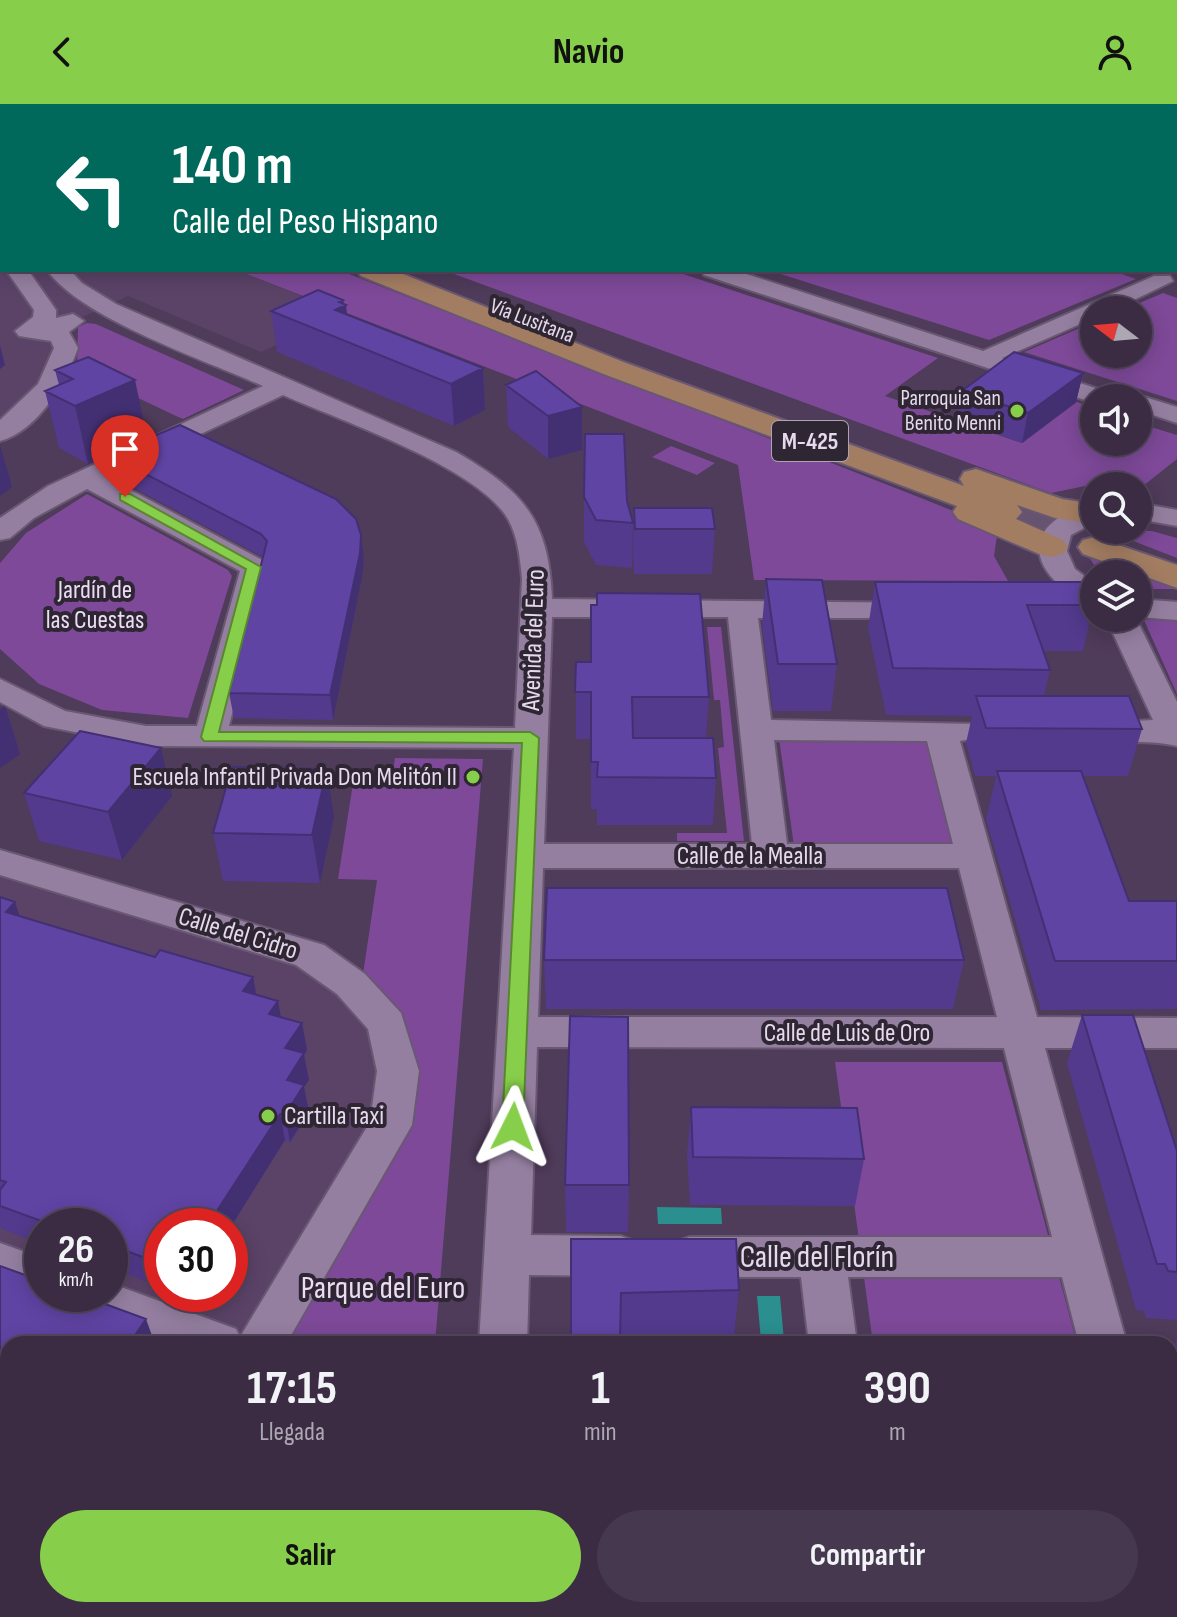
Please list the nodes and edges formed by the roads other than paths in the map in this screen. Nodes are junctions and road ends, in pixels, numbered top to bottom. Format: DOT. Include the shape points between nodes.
graph roads {
  1 [pos="18,272"];
  2 [pos="60,272"];
  3 [pos="375,272"];
  4 [pos="407,272"];
  5 [pos="718,272"];
  6 [pos="743,272"];
  7 [pos="1138,272"];
  8 [pos="1170,284"];
  9 [pos="108,309"];
  10 [pos="49,329"];
  11 [pos="993,353"];
  12 [pos="616,369"];
  13 [pos="662,371"];
  14 [pos="1085,384"];
  15 [pos="282,386"];
  16 [pos="1080,391"];
  17 [pos="1152,407"];
  18 [pos="0,409"];
  19 [pos="1152,415"];
  20 [pos="1177,415"];
  21 [pos="1177,423"];
  22 [pos="0,433"];
  23 [pos="87,478"];
  24 [pos="1177,499"];
  25 [pos="1152,508"];
  26 [pos="1152,513"];
  27 [pos="1177,518"];
  28 [pos="1080,521"];
  29 [pos="1080,528"];
  30 [pos="0,532"];
  31 [pos="1123,544"];
  32 [pos="1132,544"];
  33 [pos="1051,547"];
  34 [pos="1177,565"];
  35 [pos="1177,577"];
  36 [pos="1080,586"];
  37 [pos="1080,591"];
  38 [pos="1049,604"];
  39 [pos="537,608"];
  40 [pos="742,609"];
  41 [pos="951,609"];
  42 [pos="1152,609"];
  43 [pos="1177,611"];
  44 [pos="1128,632"];
  45 [pos="0,689"];
  46 [pos="756,730"];
  47 [pos="941,731"];
  48 [pos="990,731"];
  49 [pos="1066,731"];
  50 [pos="1176,733"];
  51 [pos="210,737"];
  52 [pos="530,738"];
  53 [pos="525,856"];
  54 [pos="771,856"];
  55 [pos="975,856"];
  56 [pos="0,862"];
  57 [pos="517,1032"];
  58 [pos="1022,1033"];
  59 [pos="1177,1033"];
  60 [pos="507,1255"];
  61 [pos="1079,1257"];
  62 [pos="822,1258"];
  63 [pos="0,1263"];
  64 [pos="24,1272"];
  65 [pos="128,1310"];
  66 [pos="197,1336"];
  67 [pos="265,1336"];
  68 [pos="503,1336"];
  69 [pos="832,1336"];
  70 [pos="1101,1336"];
  1 -- 10 [label="street" via="45,310"];
  2 -- 9 [label="street, Avenida del Euro" via="74,288"];
  3 -- 12 [label="main road, Vía Lusitana / M-425"];
  4 -- 13 [label="main road, Vía Lusitana / M-425"];
  5 -- 16 [label="street"];
  6 -- 11 [label="street"];
  7 -- 8 [label="street"];
  8 -- 11 [label="street"];
  9 -- 10 [label="street"];
  9 -- 15 [label="street, Avenida del Euro"];
  10 -- 18 [label="street" via="31,374"];
  10 -- 22 [label="street" via="66,348 51,387"];
  11 -- 14 [label="street"];
  12 -- 13 [label="main road, M-425" via="1011,508"];
  12 -- 33 [label="main road" via="636,382"];
  13 -- 28 [label="main road" via="718,385"];
  15 -- 23 [label="street"];
  15 -- 39 [label="street, Avenida del Euro" via="447,458 501,493 519,512 534,542"];
  17 -- 20 [label="street"];
  19 -- 21 [label="street"];
  23 -- 30 [label="street" via="33,506"];
  23 -- 51 [label="street" via="254,567"];
  24 -- 25 [label="street"];
  26 -- 27 [label="street"];
  29 -- 33 [label="street" via="1063,527"];
  31 -- 35 [label="main road"];
  32 -- 34 [label="main road"];
  33 -- 36 [label="street" via="1055,565"];
  37 -- 38 [label="street"];
  39 -- 40 [label="street"];
  39 -- 52 [label="street, Avenida del Euro"];
  40 -- 41 [label="street"];
  40 -- 46 [label="street"];
  42 -- 43 [label="street"];
  44 -- 50 [label="street"];
  45 -- 51 [label="street" via="56,719 93,728"];
  46 -- 47 [label="street"];
  46 -- 54 [label="street"];
  47 -- 48 [label="street"];
  47 -- 55 [label="street"];
  49 -- 50 [label="street"];
  51 -- 52 [label="street"];
  52 -- 53 [label="street, Avenida del Euro"];
  53 -- 54 [label="street, Calle de la Mealla"];
  53 -- 57 [label="street, Avenida del Euro"];
  54 -- 55 [label="street, Calle de la Mealla"];
  55 -- 58 [label="street"];
  56 -- 67 [label="street, Calle del Cidro" via="310,955 351,984 387,1024 398,1071 391,1125"];
  57 -- 58 [label="street, Calle de Luis de Oro"];
  57 -- 60 [label="street, Avenida del Euro"];
  58 -- 59 [label="street, Calle de Luis de Oro"];
  58 -- 61 [label="street"];
  60 -- 62 [label="street, Calle del Florín"];
  60 -- 68 [label="street, Avenida del Euro"];
  61 -- 62 [label="street, Calle del Florín"];
  61 -- 70 [label="street"];
  62 -- 69 [label="street"];
  63 -- 64 [label="street"];
  65 -- 66 [label="street"];
}
